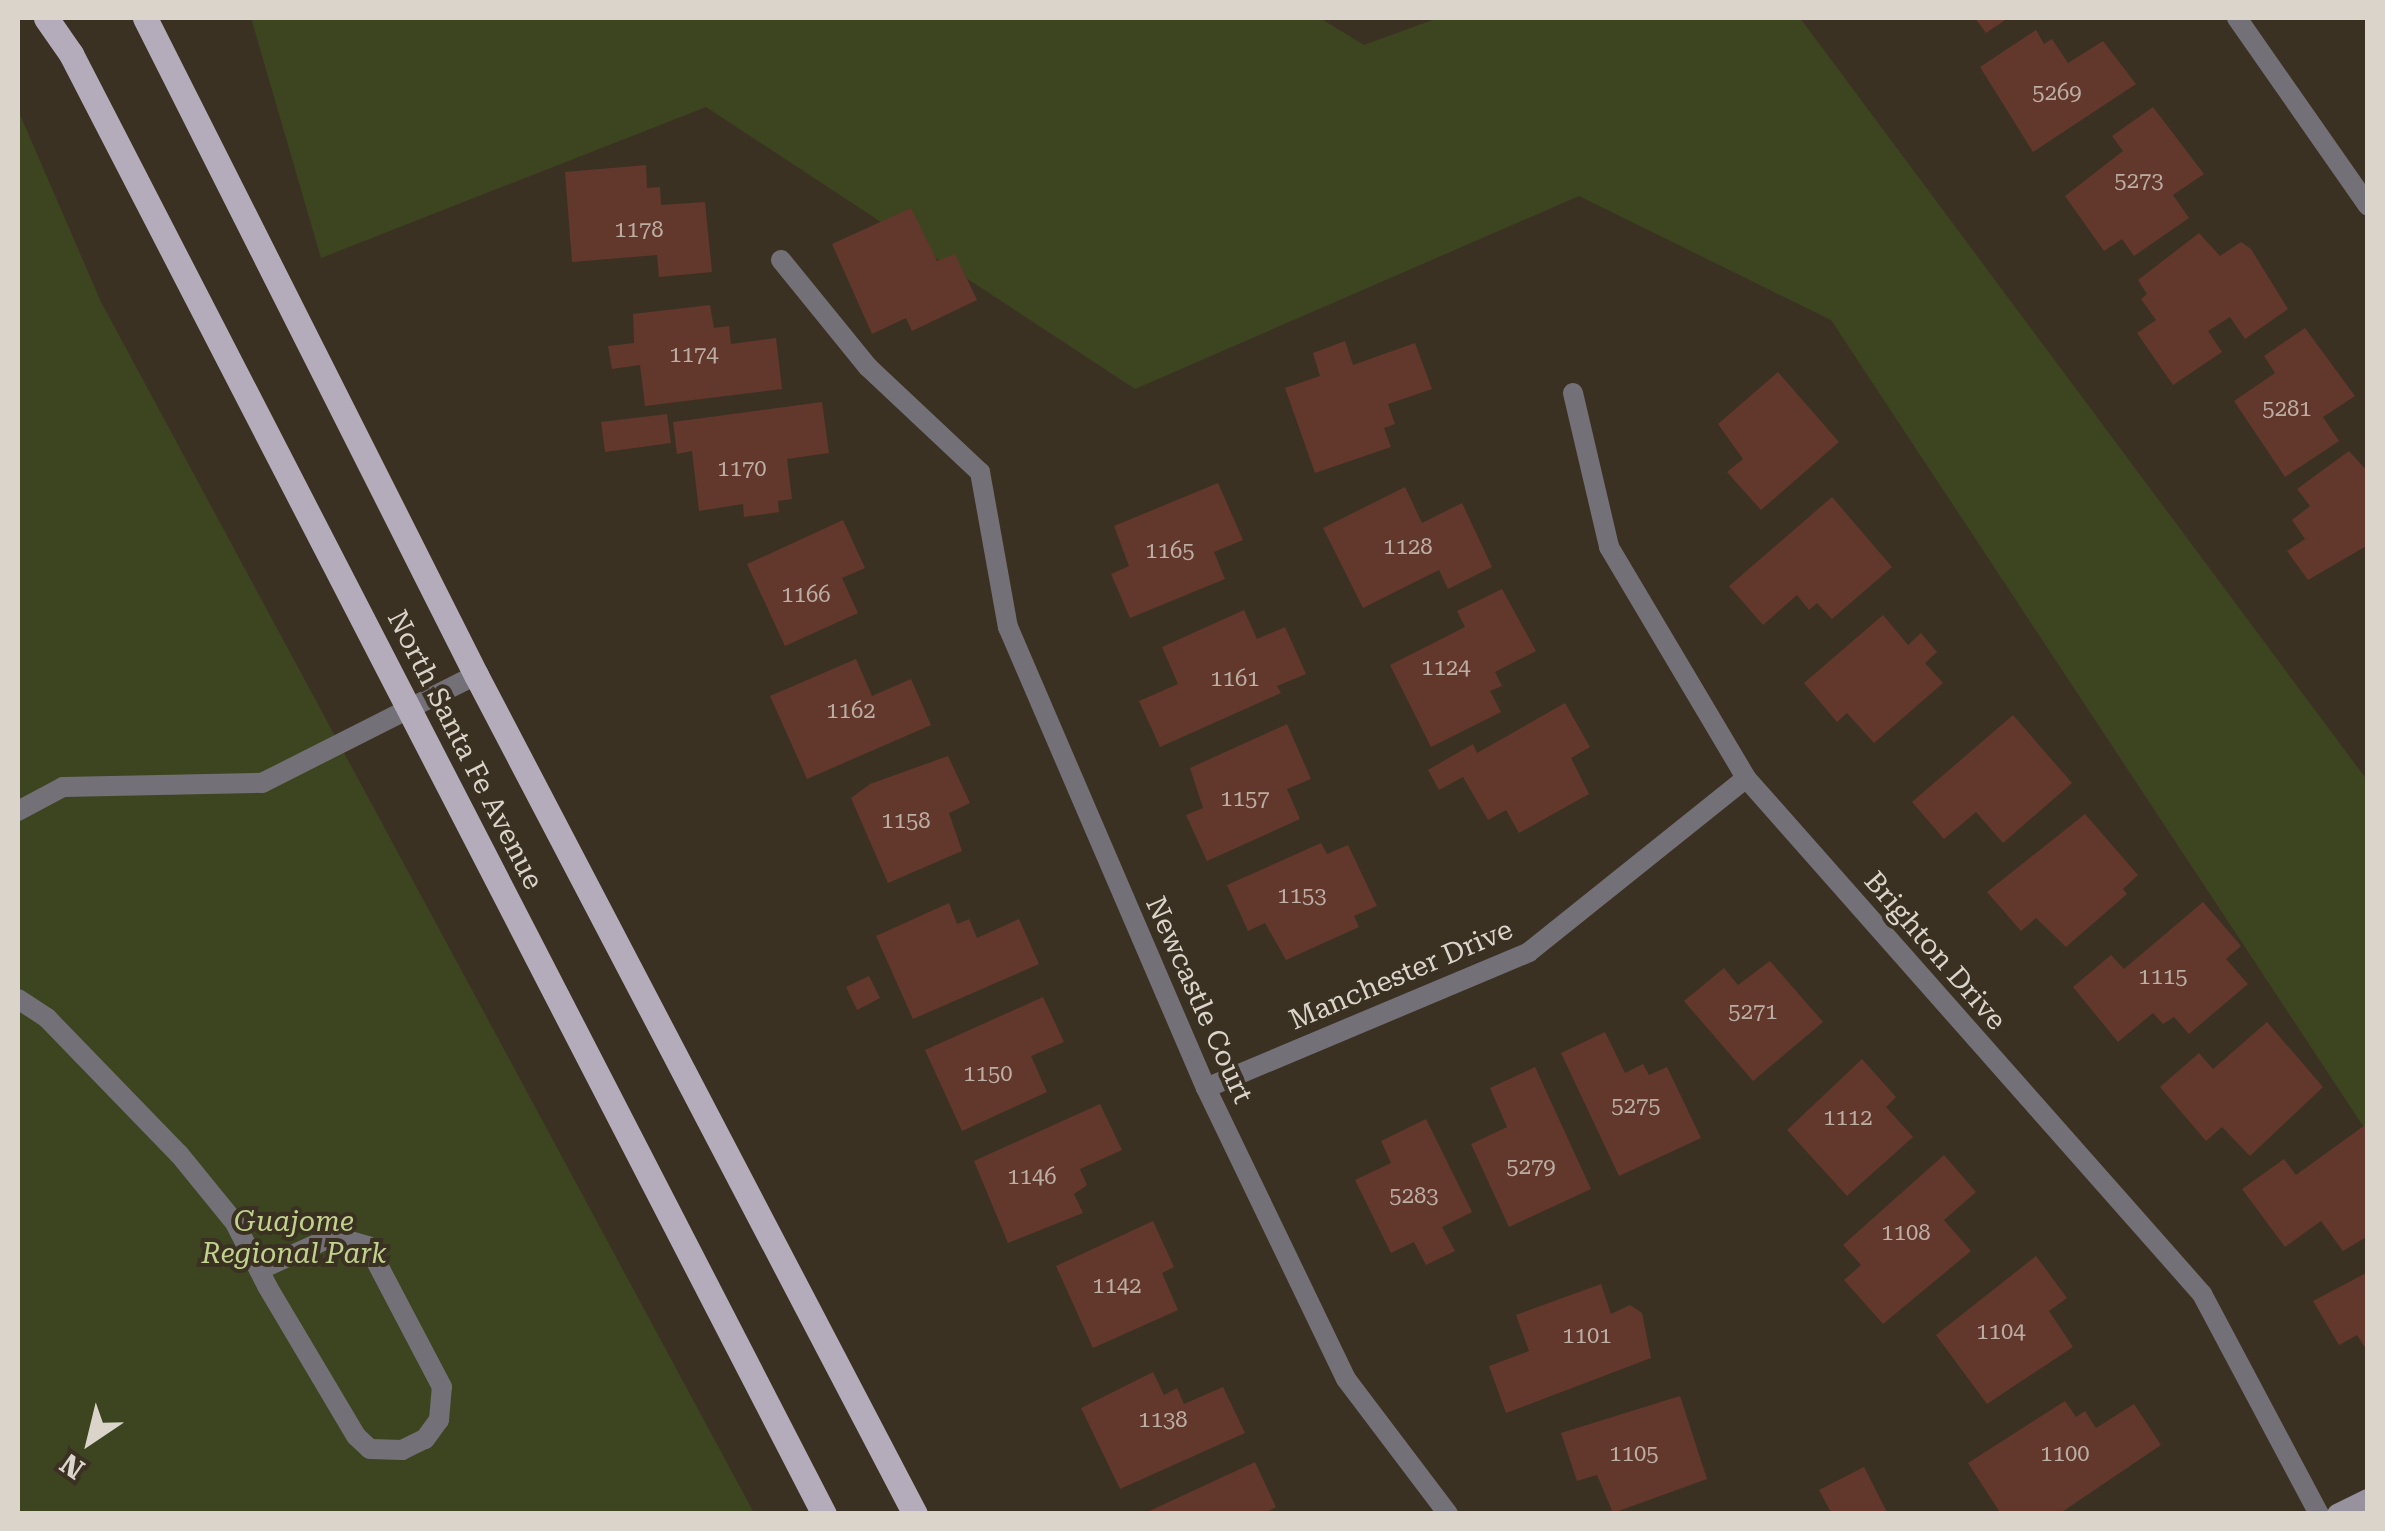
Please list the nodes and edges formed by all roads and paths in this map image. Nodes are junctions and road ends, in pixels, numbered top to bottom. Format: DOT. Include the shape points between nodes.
graph roads {
  1 [pos="46,18"];
  2 [pos="144,18"];
  3 [pos="2238,18"];
  4 [pos="2368,206"];
  5 [pos="782,260"];
  6 [pos="1573,393"];
  7 [pos="476,675"];
  8 [pos="410,708"];
  9 [pos="1746,778"];
  10 [pos="18,811"];
  11 [pos="18,998"];
  12 [pos="1206,1088"];
  13 [pos="259,1270"];
  14 [pos="2368,1500"];
  15 [pos="824,1514"];
  16 [pos="915,1514"];
  17 [pos="1448,1514"];
  18 [pos="2319,1514"];
  19 [pos="2337,1514"];
  1 -- 8 [label="main road, North Santa Fe Avenue" via="71,54"];
  2 -- 7 [label="main road, North Santa Fe Avenue"];
  3 -- 4 [label="street"];
  5 -- 12 [label="street, Newcastle Court" via="868,366 980,472 1008,627"];
  6 -- 9 [label="street, Brighton Drive" via="1609,547"];
  7 -- 8 [label="street"];
  7 -- 16 [label="main road, North Santa Fe Avenue"];
  8 -- 10 [label="street" via="262,783 63,788"];
  8 -- 15 [label="main road, North Santa Fe Avenue"];
  9 -- 12 [label="street, Manchester Drive" via="1530,952"];
  9 -- 18 [label="street, Brighton Drive" via="2202,1294"];
  11 -- 13 [label="street" via="47,1018 179,1154 235,1223"];
  12 -- 17 [label="street, Newcastle Court" via="1346,1379"];
  13 -- 13 [label="street" via="356,1436 370,1449 386,1450 424,1439 439,1420 442,1387 368,1246 334,1236"];
  14 -- 19 [label="main road"];
}
